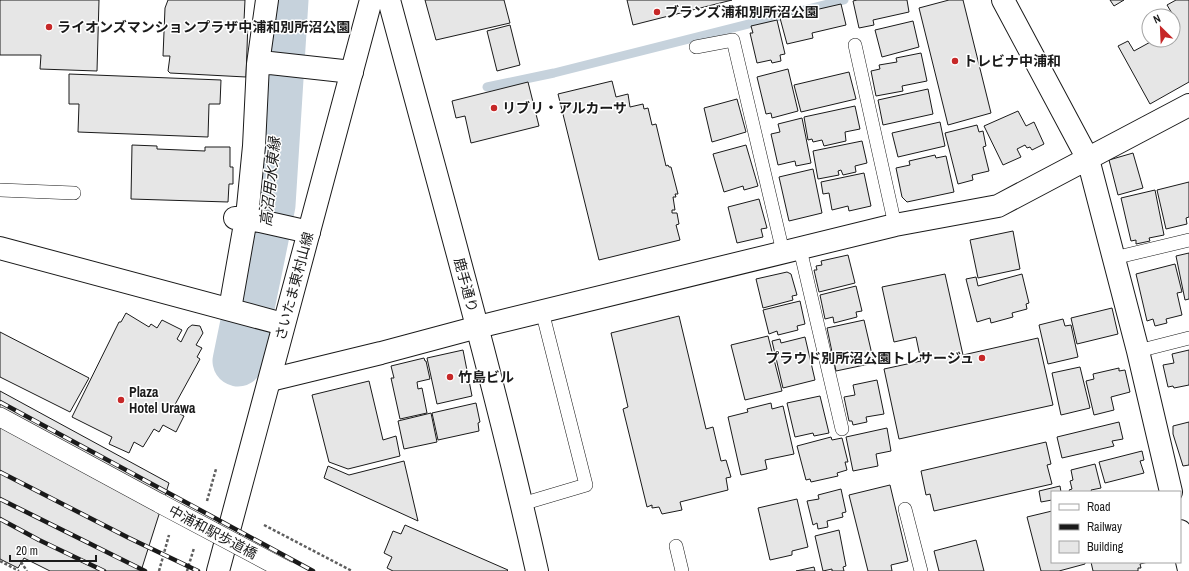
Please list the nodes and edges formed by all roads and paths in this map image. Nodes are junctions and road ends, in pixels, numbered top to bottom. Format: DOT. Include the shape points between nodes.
graph roads {
  1 [pos="267,0"];
  2 [pos="371,0"];
  3 [pos="389,0"];
  4 [pos="1003,0"];
  5 [pos="855,45"];
  6 [pos="696,46"];
  7 [pos="264,63"];
  8 [pos="352,72"];
  9 [pos="1189,105"];
  10 [pos="1088,159"];
  11 [pos="0,190"];
  12 [pos="74,193"];
  13 [pos="255,221"];
  14 [pos="895,225"];
  15 [pos="309,232"];
  16 [pos="1189,240"];
  17 [pos="0,248"];
  18 [pos="792,250"];
  19 [pos="1114,258"];
  20 [pos="542,311"];
  21 [pos="241,312"];
  22 [pos="283,324"];
  23 [pos="478,327"];
  24 [pos="1189,338"];
  25 [pos="1138,351"];
  26 [pos="270,380"];
  27 [pos="0,417"];
  28 [pos="842,429"];
  29 [pos="1171,491"];
  30 [pos="522,504"];
  31 [pos="169,508"];
  32 [pos="905,509"];
  33 [pos="264,525"];
  34 [pos="1181,535"];
  35 [pos="676,546"];
  36 [pos="0,561"];
  37 [pos="21,562"];
  38 [pos="1189,570"];
  39 [pos="19,571"];
  40 [pos="27,571"];
  41 [pos="158,571"];
  42 [pos="218,571"];
  43 [pos="287,571"];
  44 [pos="352,571"];
  45 [pos="537,571"];
  46 [pos="682,571"];
  47 [pos="921,571"];
  1 -- 7 [label="street"];
  2 -- 8 [label="street, さいたま東村山線"];
  3 -- 23 [label="street, 鹿手通り"];
  4 -- 10 [label="street"];
  5 -- 14 [label="lane"];
  6 -- 18 [label="lane" via="733,40"];
  7 -- 8 [label="street"];
  7 -- 13 [label="street" via="254,146"];
  8 -- 15 [label="street, さいたま東村山線"];
  9 -- 10 [label="street"];
  10 -- 14 [label="street" via="998,206"];
  10 -- 19 [label="street"];
  11 -- 12 [label="lane"];
  13 -- 15 [label="street"];
  13 -- 21 [label="street"];
  14 -- 18 [label="street"];
  15 -- 22 [label="street, さいたま東村山線"];
  16 -- 19 [label="lane"];
  17 -- 21 [label="street"];
  18 -- 20 [label="street"];
  18 -- 28 [label="lane"];
  19 -- 25 [label="street"];
  20 -- 23 [label="street"];
  20 -- 30 [label="lane" via="586,486"];
  21 -- 22 [label="street"];
  22 -- 26 [label="street, さいたま東村山線"];
  23 -- 26 [label="street"];
  23 -- 30 [label="street, 鹿手通り"];
  24 -- 25 [label="lane"];
  25 -- 29 [label="street"];
  26 -- 42 [label="street, さいたま東村山線"];
  27 -- 31 [label="street, 中浦和駅歩道橋"];
  30 -- 45 [label="street, 鹿手通り"];
  31 -- 41 [label="path"];
  31 -- 43 [label="street, 中浦和駅歩道橋, bridge"];
  32 -- 47 [label="lane"];
  33 -- 44 [label="path"];
  34 -- 38 [label="street"];
  35 -- 46 [label="lane"];
  36 -- 39 [label="path"];
  37 -- 40 [label="path"];
}
